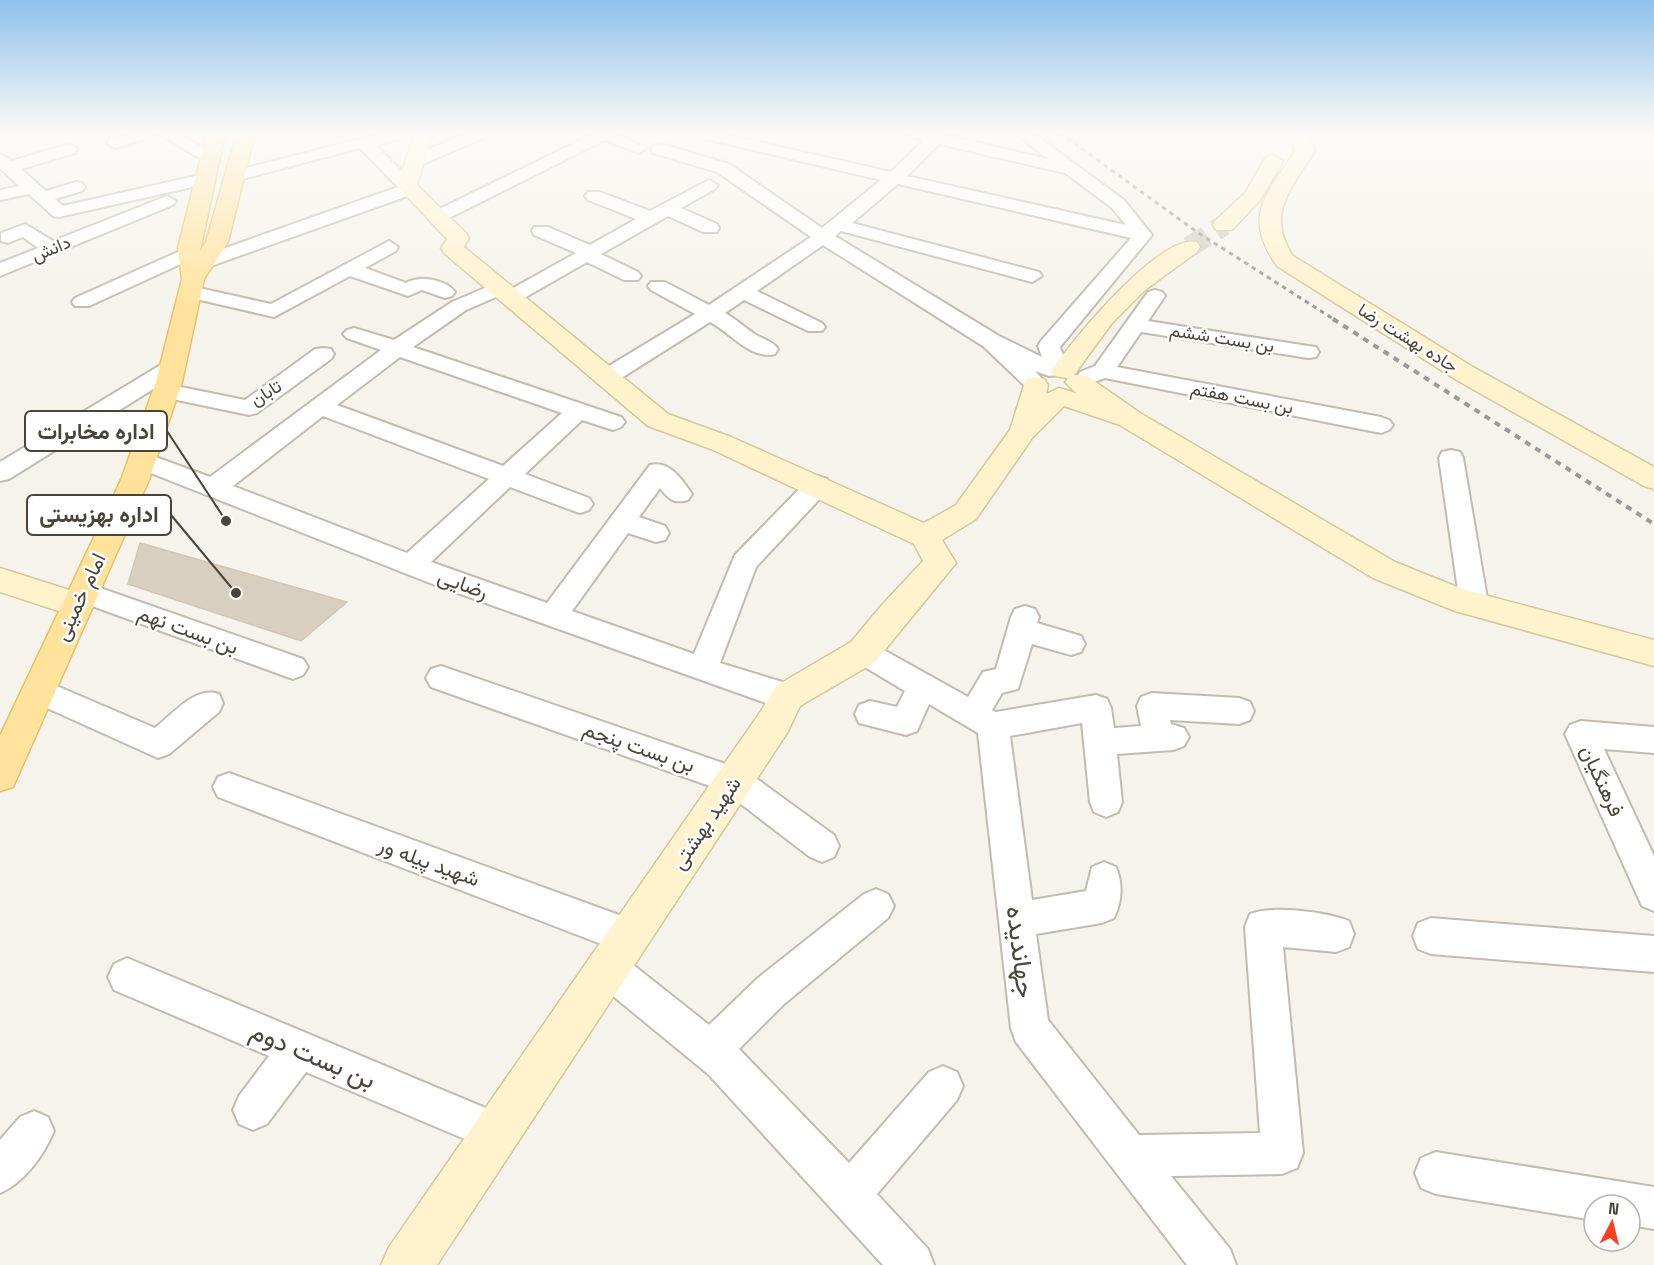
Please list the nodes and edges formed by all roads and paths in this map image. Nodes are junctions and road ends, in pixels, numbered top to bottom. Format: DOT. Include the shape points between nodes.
graph roads {
  1 [pos="38,192"];
  2 [pos="158,192"];
  3 [pos="182,192"];
  4 [pos="202,192"];
  5 [pos="231,192"];
  6 [pos="396,192"];
  7 [pos="414,192"];
  8 [pos="488,192"];
  9 [pos="697,192"];
  10 [pos="765,192"];
  11 [pos="880,192"];
  12 [pos="952,192"];
  13 [pos="1103,192"];
  14 [pos="1255,192"];
  15 [pos="1280,192"];
  16 [pos="0,195"];
  17 [pos="594,196"];
  18 [pos="659,214"];
  19 [pos="437,217"];
  20 [pos="1224,225"];
  21 [pos="710,228"];
  22 [pos="541,231"];
  23 [pos="832,231"];
  24 [pos="1143,236"];
  25 [pos="8,237"];
  26 [pos="389,247"];
  27 [pos="1190,247"];
  28 [pos="52,249"];
  29 [pos="589,254"];
  30 [pos="348,269"];
  31 [pos="0,270"];
  32 [pos="194,272"];
  33 [pos="631,276"];
  34 [pos="1032,276"];
  35 [pos="658,286"];
  36 [pos="445,292"];
  37 [pos="505,293"];
  38 [pos="745,293"];
  39 [pos="1155,296"];
  40 [pos="82,302"];
  41 [pos="712,314"];
  42 [pos="1137,325"];
  43 [pos="815,327"];
  44 [pos="354,334"];
  45 [pos="398,348"];
  46 [pos="767,349"];
  47 [pos="1308,352"];
  48 [pos="323,354"];
  49 [pos="1103,371"];
  50 [pos="608,377"];
  51 [pos="1054,379"];
  52 [pos="169,380"];
  53 [pos="320,407"];
  54 [pos="579,410"];
  55 [pos="613,422"];
  56 [pos="1381,425"];
  57 [pos="1451,458"];
  58 [pos="141,460"];
  59 [pos="0,473"];
  60 [pos="506,477"];
  61 [pos="1654,479"];
  62 [pos="818,485"];
  63 [pos="213,488"];
  64 [pos="679,494"];
  65 [pos="580,504"];
  66 [pos="622,521"];
  67 [pos="656,533"];
  68 [pos="925,536"];
  69 [pos="411,565"];
  70 [pos="0,580"];
  71 [pos="80,599"];
  72 [pos="1474,604"];
  73 [pos="553,616"];
  74 [pos="1071,644"];
  75 [pos="863,652"];
  76 [pos="1654,653"];
  77 [pos="293,667"];
  78 [pos="703,669"];
  79 [pos="441,678"];
  80 [pos="922,686"];
  81 [pos="38,690"];
  82 [pos="789,696"];
  83 [pos="208,703"];
  84 [pos="1239,711"];
  85 [pos="870,714"];
  86 [pos="983,720"];
  87 [pos="1654,740"];
  88 [pos="1100,742"];
  89 [pos="4,757"];
  90 [pos="735,781"];
  91 [pos="229,787"];
  92 [pos="1106,802"];
  93 [pos="822,846"];
  94 [pos="1649,875"];
  95 [pos="1104,879"];
  96 [pos="876,906"];
  97 [pos="1017,920"];
  98 [pos="1336,934"];
  99 [pos="1431,936"];
  100 [pos="620,953"];
  101 [pos="1654,954"];
  102 [pos="128,977"];
  103 [pos="298,1049"];
  104 [pos="710,1051"];
  105 [pos="943,1086"];
  106 [pos="253,1110"];
  107 [pos="34,1131"];
  108 [pos="498,1133"];
  109 [pos="1130,1156"];
  110 [pos="0,1172"];
  111 [pos="1436,1173"];
  112 [pos="849,1195"];
  113 [pos="1654,1208"];
  114 [pos="416,1261"];
  115 [pos="902,1261"];
  116 [pos="1214,1265"];
  1 -- 2 [label="street" via="59,212"];
  1 -- 16 [label="street"];
  3 -- 28 [label="street, دانش"];
  4 -- 32 [label="main road"];
  5 -- 32 [label="main road" via="217,242"];
  6 -- 32 [label="street"];
  7 -- 19 [label="street"];
  8 -- 19 [label="street"];
  9 -- 18 [label="street"];
  10 -- 23 [label="street"];
  11 -- 23 [label="street"];
  12 -- 24 [label="street"];
  13 -- 24 [label="street" via="1118,204"];
  14 -- 20 [label="street"];
  15 -- 61 [label="street, جاده بهشت رضا" via="1272,206 1268,230 1272,245 1285,261 1464,373"];
  17 -- 18 [label="street"];
  18 -- 21 [label="street"];
  18 -- 29 [label="street"];
  19 -- 37 [label="street" via="458,238 452,248"];
  22 -- 29 [label="street"];
  23 -- 34 [label="street"];
  23 -- 38 [label="street"];
  23 -- 51 [label="street" via="991,341"];
  24 -- 51 [label="street" via="1049,346"];
  25 -- 28 [label="street" via="25,230"];
  26 -- 30 [label="street"];
  27 -- 51 [label="street" via="1137,285"];
  28 -- 31 [label="street, دانش"];
  29 -- 33 [label="street"];
  29 -- 37 [label="street"];
  30 -- 32 [label="street" via="274,311"];
  30 -- 36 [label="street" via="408,290 420,283"];
  32 -- 40 [label="street"];
  32 -- 52 [label="main road, امام خمینی"];
  35 -- 41 [label="street"];
  37 -- 45 [label="street" via="459,306"];
  37 -- 50 [label="street"];
  38 -- 41 [label="street"];
  38 -- 43 [label="street"];
  39 -- 42 [label="street"];
  41 -- 46 [label="street"];
  41 -- 50 [label="street"];
  42 -- 47 [label="street, بن بست ششم"];
  42 -- 49 [label="street"];
  44 -- 45 [label="street"];
  45 -- 53 [label="street"];
  45 -- 54 [label="street"];
  48 -- 52 [label="street, تابان" via="249,408"];
  49 -- 51 [label="street"];
  49 -- 56 [label="street, بن بست هفتم"];
  50 -- 62 [label="street" via="658,420"];
  51 -- 68 [label="street" via="966,512"];
  51 -- 72 [label="street" via="1130,419 1384,570"];
  52 -- 58 [label="main road, امام خمینی"];
  52 -- 59 [label="street"];
  53 -- 60 [label="street"];
  53 -- 63 [label="street"];
  54 -- 55 [label="street"];
  54 -- 60 [label="street"];
  57 -- 72 [label="street"];
  58 -- 63 [label="street, رضایی"];
  58 -- 71 [label="main road, امام خمینی"];
  60 -- 65 [label="street"];
  60 -- 69 [label="street"];
  62 -- 68 [label="street"];
  62 -- 78 [label="street" via="744,562"];
  63 -- 69 [label="street, رضایی"];
  64 -- 66 [label="street" via="659,471"];
  66 -- 67 [label="street"];
  66 -- 73 [label="street"];
  68 -- 75 [label="street, شهید بهشتی" via="940,563"];
  69 -- 73 [label="street, رضایی"];
  70 -- 71 [label="street"];
  71 -- 77 [label="street, بن بست نهم"];
  71 -- 81 [label="main road, امام خمینی"];
  72 -- 76 [label="street"];
  73 -- 78 [label="street, رضایی"];
  74 -- 86 [label="street" via="1023,624 1008,680 993,681"];
  75 -- 80 [label="street"];
  75 -- 82 [label="street, شهید بهشتی"];
  78 -- 82 [label="street, رضایی"];
  79 -- 90 [label="street, بن بست پنجم"];
  80 -- 85 [label="street" via="906,722"];
  80 -- 86 [label="street"];
  81 -- 83 [label="street" via="158,744"];
  81 -- 89 [label="main road, امام خمینی"];
  82 -- 90 [label="street, شهید بهشتی"];
  84 -- 88 [label="street" via="1152,706 1166,737"];
  86 -- 88 [label="street" via="1096,708"];
  86 -- 97 [label="street, جهاندیده"];
  87 -- 94 [label="street, فرهنگیان" via="1581,734"];
  88 -- 92 [label="street"];
  90 -- 93 [label="street, بن بست پنجم"];
  90 -- 100 [label="street, شهید بهشتی"];
  91 -- 100 [label="street, شهید پیله ور"];
  95 -- 97 [label="street" via="1102,906"];
  96 -- 104 [label="street" via="771,991"];
  97 -- 109 [label="street, جهاندیده" via="1030,1028"];
  98 -- 109 [label="street" via="1263,927 1282,1153"];
  99 -- 101 [label="street"];
  100 -- 104 [label="street, شهید پیله ور"];
  100 -- 108 [label="street, شهید بهشتی"];
  102 -- 103 [label="street, بن بست دوم"];
  103 -- 106 [label="street"];
  103 -- 108 [label="street, بن بست دوم"];
  104 -- 112 [label="street, شهید پیله ور"];
  105 -- 112 [label="street"];
  107 -- 110 [label="street"];
  108 -- 114 [label="street, شهید بهشتی"];
  109 -- 116 [label="street, جهاندیده"];
  111 -- 113 [label="street"];
  112 -- 115 [label="street, شهید پیله ور"];
}
